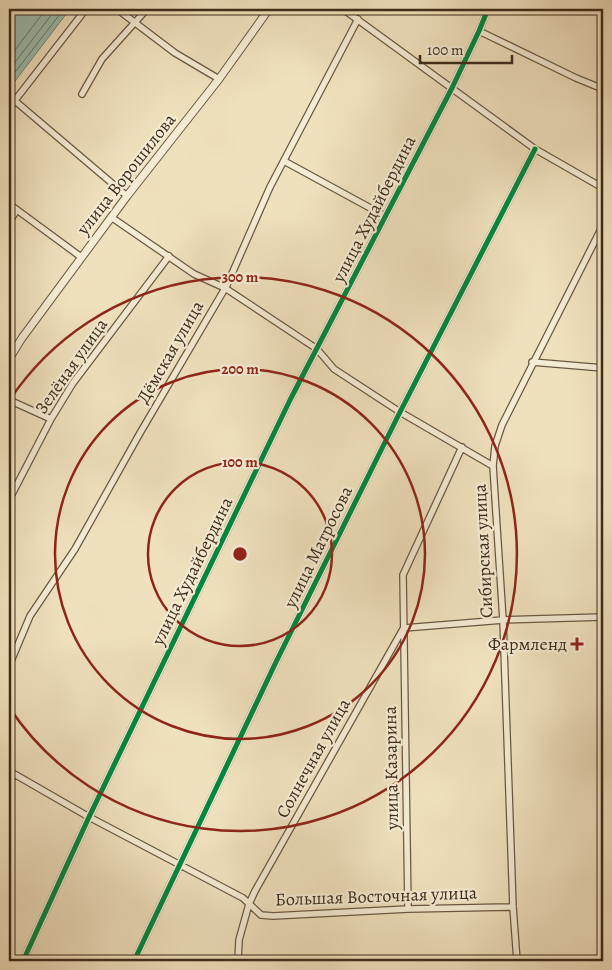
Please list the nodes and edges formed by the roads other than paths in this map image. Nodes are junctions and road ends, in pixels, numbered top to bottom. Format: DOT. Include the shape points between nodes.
graph roads {
  1 [pos="86,9"];
  2 [pos="117,9"];
  3 [pos="147,9"];
  4 [pos="269,9"];
  5 [pos="343,9"];
  6 [pos="488,9"];
  7 [pos="358,20"];
  8 [pos="135,22"];
  9 [pos="480,31"];
  10 [pos="219,79"];
  11 [pos="452,88"];
  12 [pos="603,89"];
  13 [pos="82,94"];
  14 [pos="14,100"];
  15 [pos="9,108"];
  16 [pos="535,149"];
  17 [pos="284,161"];
  18 [pos="603,188"];
  19 [pos="127,196"];
  20 [pos="9,204"];
  21 [pos="17,210"];
  22 [pos="385,216"];
  23 [pos="111,217"];
  24 [pos="9,222"];
  25 [pos="603,225"];
  26 [pos="169,256"];
  27 [pos="81,258"];
  28 [pos="225,288"];
  29 [pos="317,349"];
  30 [pos="9,359"];
  31 [pos="532,362"];
  32 [pos="603,368"];
  33 [pos="9,400"];
  34 [pos="400,412"];
  35 [pos="51,419"];
  36 [pos="462,448"];
  37 [pos="493,466"];
  38 [pos="9,500"];
  39 [pos="603,617"];
  40 [pos="502,620"];
  41 [pos="404,628"];
  42 [pos="9,666"];
  43 [pos="11,772"];
  44 [pos="9,784"];
  45 [pos="89,816"];
  46 [pos="180,865"];
  47 [pos="249,904"];
  48 [pos="513,907"];
  49 [pos="408,909"];
  50 [pos="23,961"];
  51 [pos="134,961"];
  52 [pos="238,961"];
  53 [pos="516,961"];
  1 -- 14 [label="street"];
  2 -- 8 [label="street"];
  3 -- 8 [label="street"];
  4 -- 10 [label="street, улица Ворошилова"];
  5 -- 7 [label="street"];
  6 -- 9 [label="street, улица Худайбердина"];
  7 -- 11 [label="street"];
  7 -- 17 [label="street, Дёмская улица"];
  8 -- 10 [label="street" via="174,53"];
  8 -- 13 [label="street" via="102,59"];
  9 -- 11 [label="street, улица Худайбердина"];
  9 -- 12 [label="street"];
  10 -- 19 [label="street, улица Ворошилова"];
  11 -- 16 [label="street"];
  11 -- 22 [label="street, улица Худайбердина"];
  14 -- 15 [label="street"];
  14 -- 19 [label="street"];
  16 -- 18 [label="street"];
  16 -- 34 [label="street, улица Матросова"];
  17 -- 22 [label="street"];
  17 -- 28 [label="street, Дёмская улица"];
  19 -- 23 [label="street, улица Ворошилова"];
  20 -- 21 [label="street"];
  21 -- 24 [label="street"];
  21 -- 27 [label="street"];
  22 -- 29 [label="street, улица Худайбердина"];
  23 -- 26 [label="street"];
  23 -- 27 [label="street, улица Ворошилова"];
  25 -- 31 [label="street, Сибирская улица"];
  26 -- 28 [label="street" via="194,274"];
  26 -- 35 [label="street, Зелёная улица" via="73,383"];
  27 -- 30 [label="street, улица Ворошилова"];
  28 -- 29 [label="street"];
  28 -- 42 [label="street, Дёмская улица" via="75,549 30,616"];
  29 -- 34 [label="street" via="334,369"];
  29 -- 45 [label="street, улица Худайбердина"];
  31 -- 32 [label="street"];
  31 -- 37 [label="street, Сибирская улица" via="502,425"];
  33 -- 35 [label="street"];
  34 -- 36 [label="street"];
  34 -- 46 [label="street, улица Матросова"];
  35 -- 38 [label="street, Зелёная улица"];
  36 -- 37 [label="street"];
  36 -- 41 [label="street, улица Казарина" via="403,575"];
  37 -- 40 [label="street, Сибирская улица"];
  39 -- 40 [label="street"];
  40 -- 41 [label="street"];
  40 -- 48 [label="street, Сибирская улица"];
  41 -- 47 [label="street, Солнечная улица"];
  41 -- 49 [label="street, улица Казарина"];
  43 -- 44 [label="street"];
  43 -- 45 [label="street, Большая Восточная улица"];
  45 -- 46 [label="street, Большая Восточная улица"];
  45 -- 50 [label="street, улица Худайбердина"];
  46 -- 47 [label="street, Большая Восточная улица"];
  46 -- 51 [label="street, улица Матросова"];
  47 -- 49 [label="street, Большая Восточная улица" via="261,915 273,916"];
  47 -- 52 [label="street, Солнечная улица" via="239,940"];
  48 -- 49 [label="street, Большая Восточная улица"];
  48 -- 53 [label="street, Сибирская улица"];
}
